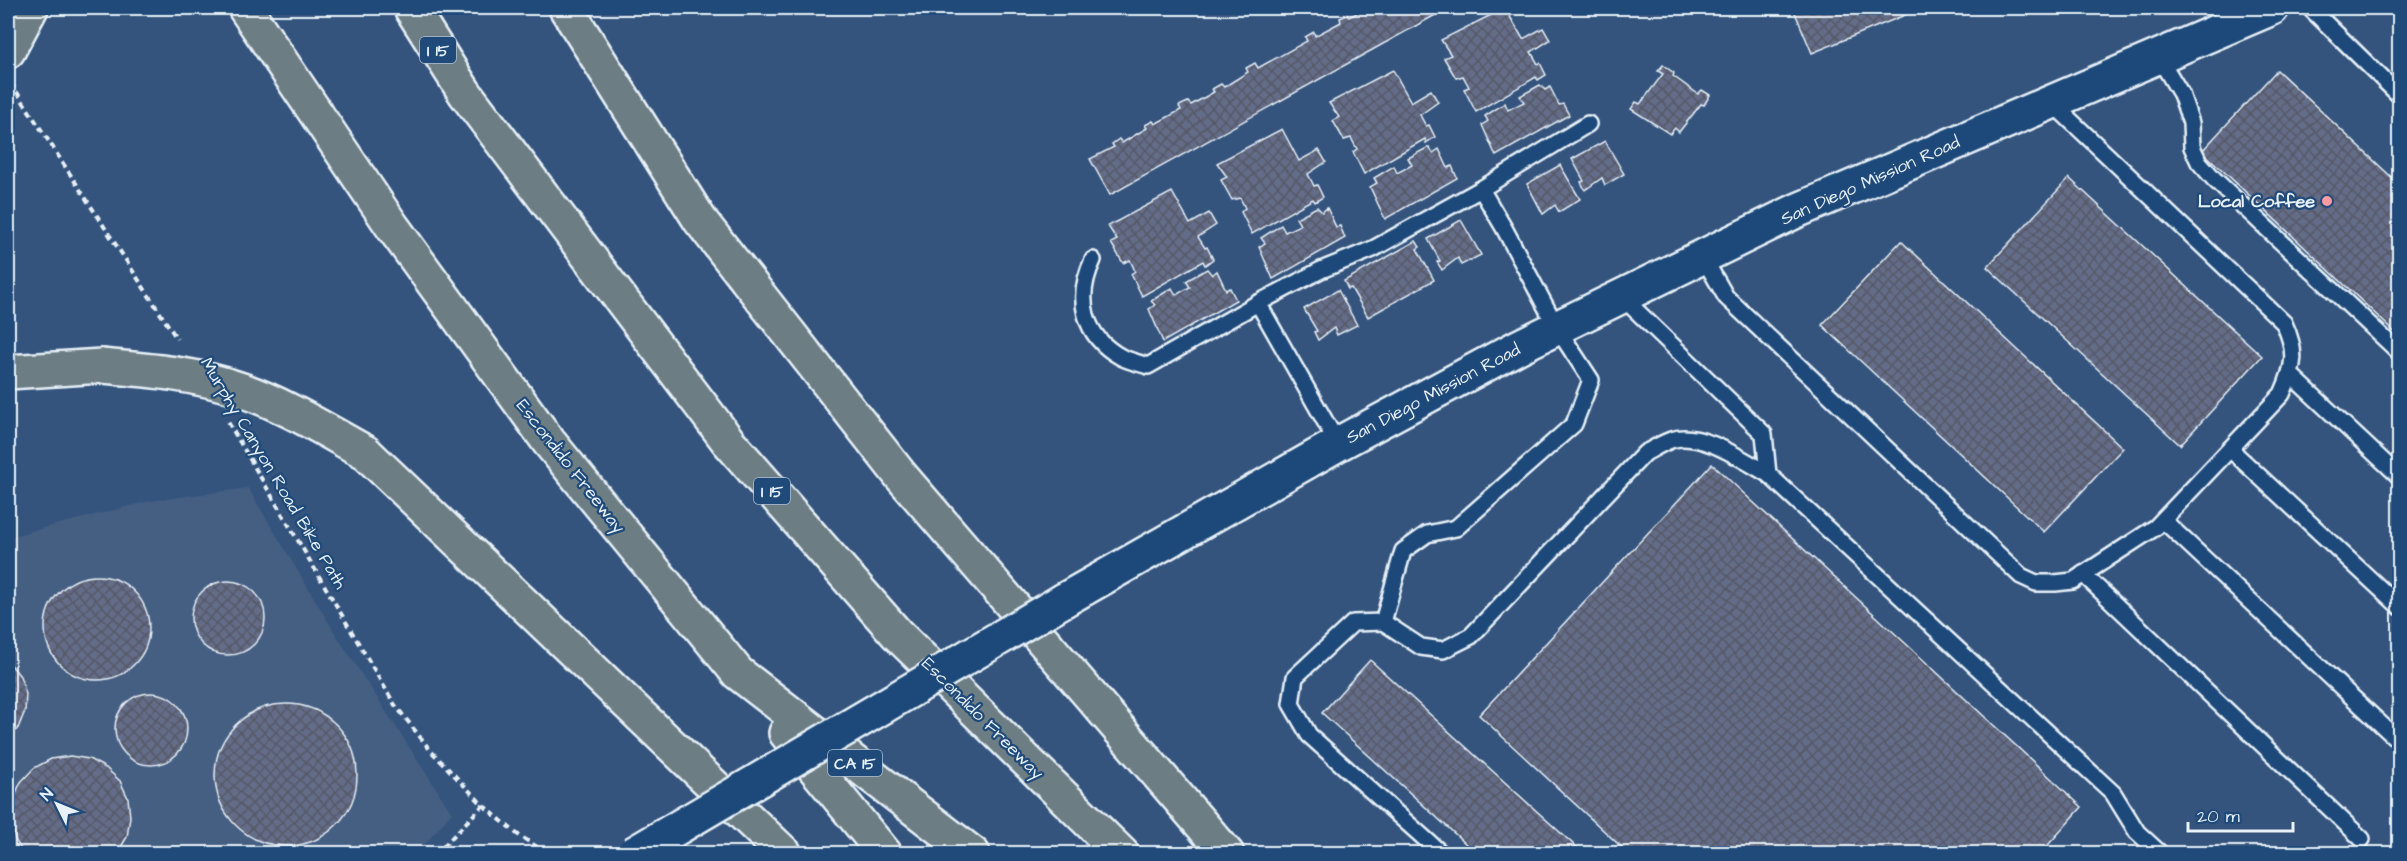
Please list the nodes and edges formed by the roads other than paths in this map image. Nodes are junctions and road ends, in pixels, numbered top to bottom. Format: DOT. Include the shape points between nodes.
graph roads {
  1 [pos="31,8"];
  2 [pos="245,8"];
  3 [pos="411,8"];
  4 [pos="424,8"];
  5 [pos="566,8"];
  6 [pos="2272,8"];
  7 [pos="2310,8"];
  8 [pos="8,51"];
  9 [pos="2158,56"];
  10 [pos="2400,75"];
  11 [pos="2384,81"];
  12 [pos="465,93"];
  13 [pos="2400,96"];
  14 [pos="2051,102"];
  15 [pos="1588,124"];
  16 [pos="1481,189"];
  17 [pos="1703,257"];
  18 [pos="1093,260"];
  19 [pos="1621,296"];
  20 [pos="1258,303"];
  21 [pos="1557,328"];
  22 [pos="2400,353"];
  23 [pos="8,372"];
  24 [pos="2290,375"];
  25 [pos="1338,444"];
  26 [pos="2230,448"];
  27 [pos="1768,474"];
  28 [pos="2400,477"];
  29 [pos="2163,520"];
  30 [pos="2083,574"];
  31 [pos="2400,607"];
  32 [pos="1383,622"];
  33 [pos="738,673"];
  34 [pos="2400,742"];
  35 [pos="2362,839"];
  36 [pos="633,854"];
  37 [pos="785,854"];
  38 [pos="885,854"];
  39 [pos="973,854"];
  40 [pos="1122,854"];
  41 [pos="1227,854"];
  42 [pos="1442,854"];
  43 [pos="2161,854"];
  1 -- 8 [label="highway"];
  2 -- 33 [label="highway, Escondido Freeway" via="392,226 543,433"];
  3 -- 12 [label="highway, Escondido Freeway / I 15"];
  4 -- 12 [label="highway"];
  5 -- 41 [label="highway" via="700,220 901,476"];
  6 -- 9 [label="main road, San Diego Mission Road"];
  7 -- 11 [label="lane"];
  9 -- 14 [label="main road, San Diego Mission Road"];
  9 -- 22 [label="lane" via="2181,94 2199,162"];
  10 -- 11 [label="lane"];
  11 -- 13 [label="lane"];
  12 -- 40 [label="highway, Escondido Freeway / I 15" via="728,441 897,634"];
  14 -- 17 [label="main road, San Diego Mission Road" via="1796,211"];
  14 -- 24 [label="lane" via="2284,323 2294,356"];
  15 -- 16 [label="lane"];
  16 -- 20 [label="lane" via="1373,249 1321,270"];
  16 -- 21 [label="lane"];
  17 -- 19 [label="main road, San Diego Mission Road"];
  17 -- 30 [label="lane" via="1726,297 2021,576 2036,583 2055,584 2073,581"];
  18 -- 20 [label="lane" via="1085,276 1084,315 1098,339 1121,357 1148,366"];
  19 -- 21 [label="main road, San Diego Mission Road"];
  19 -- 27 [label="lane" via="1764,434"];
  20 -- 25 [label="lane"];
  21 -- 25 [label="main road, San Diego Mission Road"];
  21 -- 32 [label="lane" via="1592,380 1574,424 1456,528 1427,534 1403,551"];
  23 -- 37 [label="highway, bridge" via="102,366 168,372 241,389 301,416 364,452"];
  24 -- 26 [label="lane" via="2282,394"];
  24 -- 28 [label="lane"];
  25 -- 36 [label="main road, San Diego Mission Road, bridge"];
  26 -- 29 [label="lane"];
  26 -- 31 [label="lane"];
  27 -- 32 [label="lane" via="1697,440 1672,440 1645,453 1471,636 1443,650 1421,647"];
  27 -- 43 [label="lane" via="2114,794 2137,832"];
  29 -- 30 [label="lane"];
  29 -- 34 [label="lane"];
  30 -- 35 [label="lane"];
  32 -- 42 [label="lane" via="1353,623 1295,677 1291,704 1309,735"];
  33 -- 38 [label="highway"];
  33 -- 39 [label="highway, Escondido Freeway / CA 15"];
}
